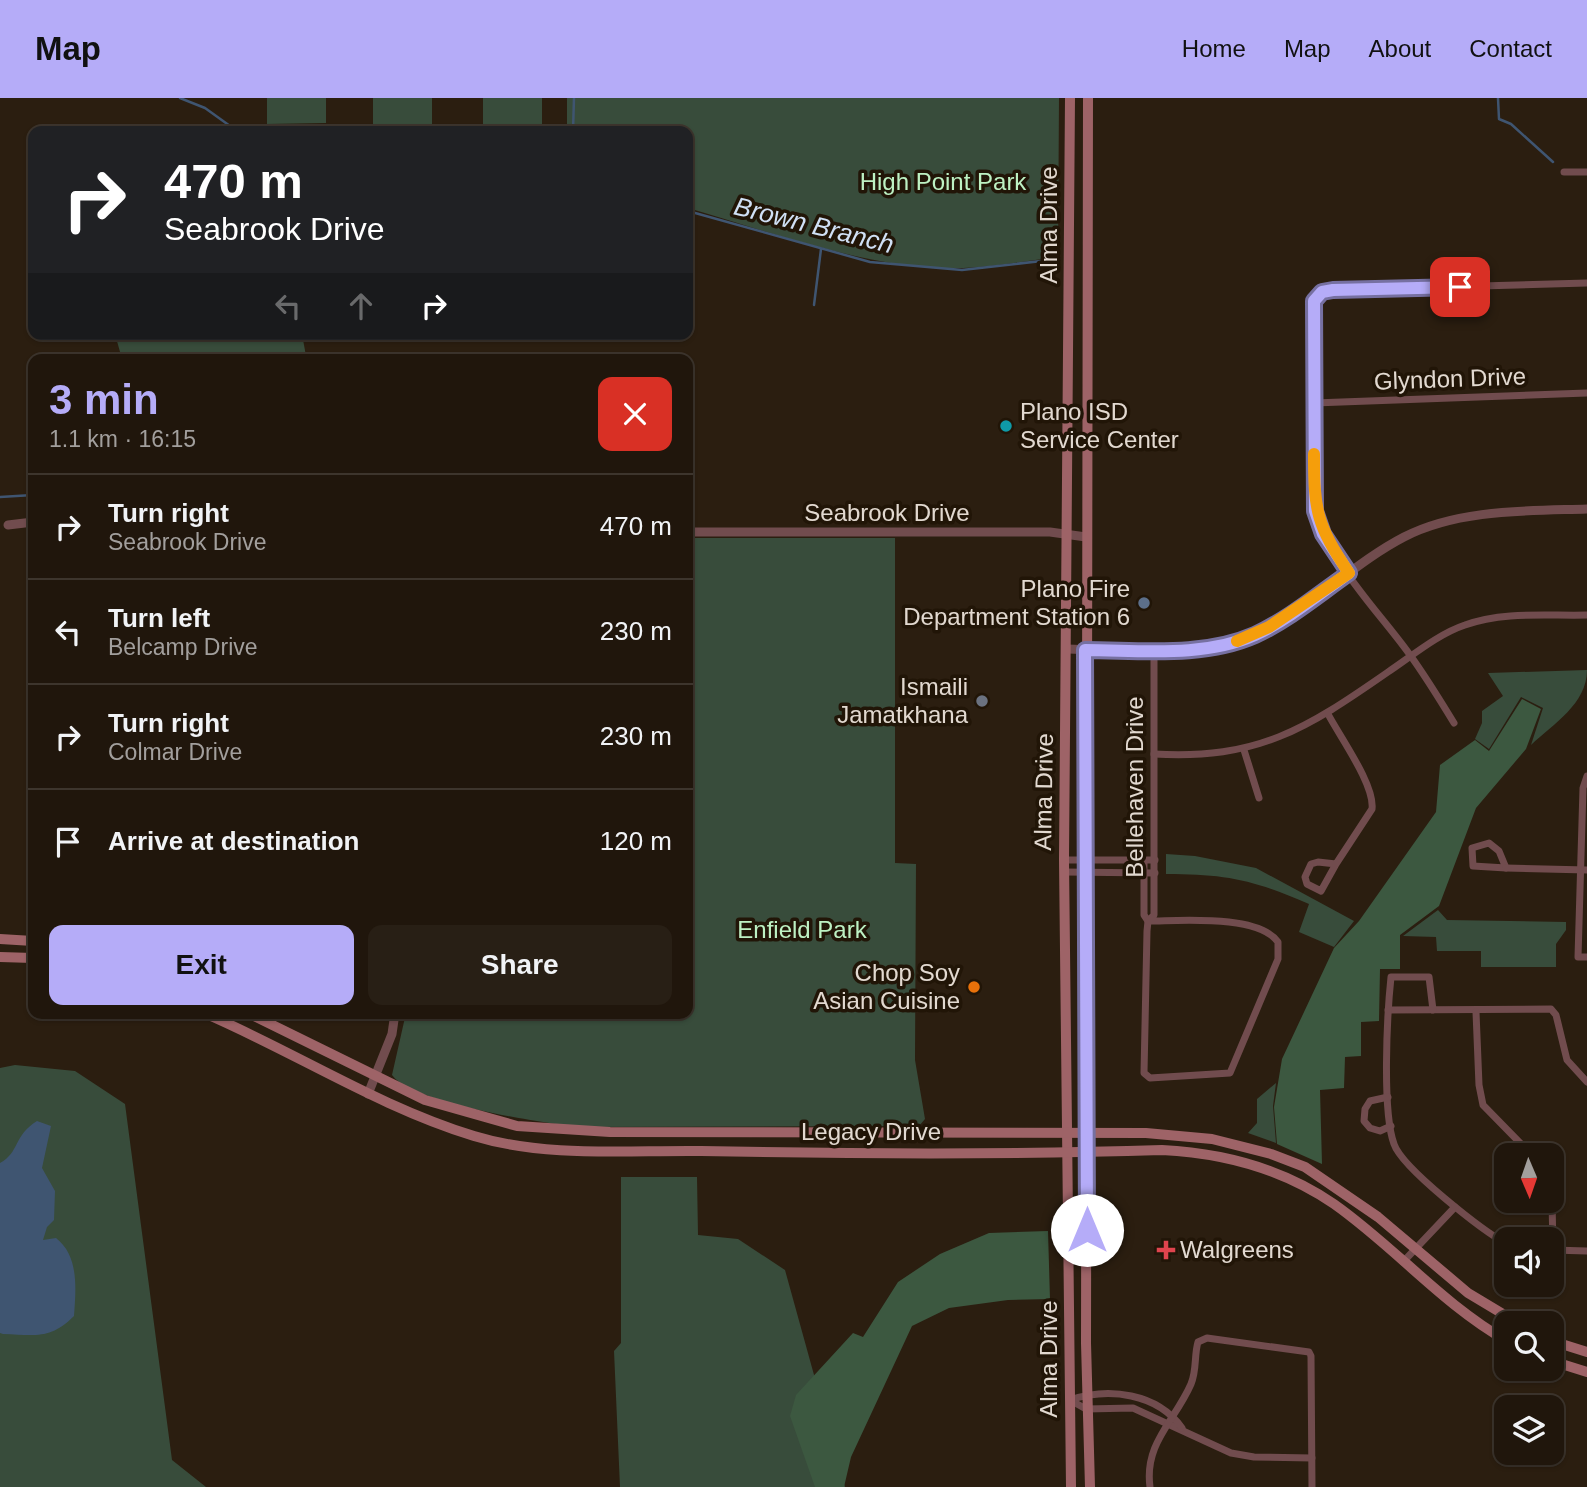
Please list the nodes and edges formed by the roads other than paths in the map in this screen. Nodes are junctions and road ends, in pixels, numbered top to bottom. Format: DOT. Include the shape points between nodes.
graph roads {
  1 [pos="1070,98"];
  2 [pos="1088,98"];
  3 [pos="1564,172"];
  4 [pos="1587,172"];
  5 [pos="1587,283"];
  6 [pos="1087,340"];
  7 [pos="1070,342"];
  8 [pos="1587,393"];
  9 [pos="1314,403"];
  10 [pos="1587,509"];
  11 [pos="28,523"];
  12 [pos="8,525"];
  13 [pos="693,531"];
  14 [pos="1069,534"];
  15 [pos="1086,537"];
  16 [pos="1349,573"];
  17 [pos="1587,615"];
  18 [pos="1068,649"];
  19 [pos="1085,650"];
  20 [pos="1154,650"];
  21 [pos="1411,656"];
  22 [pos="1328,714"];
  23 [pos="1454,723"];
  24 [pos="1244,750"];
  25 [pos="1154,754"];
  26 [pos="1587,776"];
  27 [pos="1259,798"];
  28 [pos="1064,860"];
  29 [pos="1086,860"];
  30 [pos="1144,860"];
  31 [pos="1155,860"];
  32 [pos="1336,864"];
  33 [pos="1506,868"];
  34 [pos="1583,870"];
  35 [pos="1064,872"];
  36 [pos="1086,873"];
  37 [pos="1144,873"];
  38 [pos="1155,873"];
  39 [pos="1148,921"];
  40 [pos="0,939"];
  41 [pos="28,941"];
  42 [pos="1583,943"];
  43 [pos="0,957"];
  44 [pos="1583,957"];
  45 [pos="28,958"];
  46 [pos="1086,973"];
  47 [pos="1065,975"];
  48 [pos="1388,1010"];
  49 [pos="1433,1010"];
  50 [pos="1476,1012"];
  51 [pos="218,1019"];
  52 [pos="262,1019"];
  53 [pos="394,1019"];
  54 [pos="375,1076"];
  55 [pos="1587,1082"];
  56 [pos="368,1094"];
  57 [pos="1388,1097"];
  58 [pos="1391,1126"];
  59 [pos="1087,1132"];
  60 [pos="791,1133"];
  61 [pos="928,1133"];
  62 [pos="1066,1133"];
  63 [pos="1520,1143"];
  64 [pos="1253,1149"];
  65 [pos="1065,1152"];
  66 [pos="1087,1152"];
  67 [pos="793,1153"];
  68 [pos="928,1153"];
  69 [pos="1247,1162"];
  70 [pos="1455,1207"];
  71 [pos="1494,1235"];
  72 [pos="1418,1249"];
  73 [pos="1564,1250"];
  74 [pos="1587,1251"];
  75 [pos="1403,1262"];
  76 [pos="1087,1293"];
  77 [pos="1070,1294"];
  78 [pos="1498,1311"];
  79 [pos="1494,1334"];
  80 [pos="1564,1345"];
  81 [pos="1587,1352"];
  82 [pos="1564,1365"];
  83 [pos="1587,1372"];
  84 [pos="1086,1395"];
  85 [pos="1070,1400"];
  86 [pos="1086,1409"];
  87 [pos="1172,1414"];
  88 [pos="1166,1424"];
  89 [pos="1183,1429"];
  90 [pos="1312,1458"];
  91 [pos="1071,1487"];
  92 [pos="1090,1487"];
  93 [pos="1150,1487"];
  94 [pos="1312,1487"];
  1 -- 7 [label="main road, Alma Drive"];
  2 -- 6 [label="main road, Alma Drive"];
  3 -- 4 [label="street"];
  5 -- 9 [label="street" via="1318,294 1313,312"];
  6 -- 7 [label="main road"];
  6 -- 15 [label="main road, Alma Drive"];
  7 -- 14 [label="main road, Alma Drive"];
  8 -- 9 [label="street, Glyndon Drive"];
  9 -- 16 [label="street" via="1315,511 1323,534"];
  10 -- 16 [label="street" via="1457,518 1405,537"];
  11 -- 12 [label="street"];
  13 -- 14 [label="street, Seabrook Drive"];
  14 -- 15 [label="street, Seabrook Drive"];
  14 -- 18 [label="main road, Alma Drive"];
  15 -- 19 [label="main road, Alma Drive"];
  16 -- 20 [label="street" via="1253,635 1200,649"];
  16 -- 21 [label="street"];
  17 -- 21 [label="street" via="1479,621 1452,630"];
  18 -- 19 [label="street"];
  18 -- 28 [label="main road, Alma Drive"];
  19 -- 20 [label="street"];
  19 -- 29 [label="main road, Alma Drive"];
  20 -- 25 [label="street, Bellehaven Drive"];
  21 -- 22 [label="street"];
  21 -- 23 [label="street"];
  22 -- 24 [label="street"];
  22 -- 32 [label="street" via="1373,802"];
  24 -- 25 [label="street"];
  24 -- 27 [label="street"];
  25 -- 31 [label="street, Bellehaven Drive"];
  26 -- 34 [label="street"];
  28 -- 29 [label="street"];
  28 -- 35 [label="main road, Alma Drive"];
  29 -- 30 [label="street"];
  29 -- 36 [label="main road, Alma Drive"];
  30 -- 31 [label="street"];
  30 -- 37 [label="street, Bellehaven Drive"];
  31 -- 38 [label="street, Bellehaven Drive"];
  32 -- 32 [label="street" via="1321,891 1307,884 1311,864"];
  33 -- 33 [label="street" via="1475,868 1472,848 1483,843 1496,846"];
  33 -- 34 [label="street"];
  34 -- 42 [label="street"];
  35 -- 36 [label="street"];
  35 -- 47 [label="main road, Alma Drive"];
  36 -- 37 [label="street"];
  36 -- 46 [label="main road, Alma Drive"];
  37 -- 38 [label="street"];
  37 -- 39 [label="street, Bellehaven Drive"];
  38 -- 39 [label="street, Bellehaven Drive" via="1154,915"];
  39 -- 39 [label="street, Bellehaven Drive" via="1226,921 1269,934 1278,942 1278,959 1230,1073 1147,1077"];
  40 -- 41 [label="main road"];
  42 -- 44 [label="street"];
  43 -- 45 [label="main road"];
  46 -- 47 [label="main road"];
  46 -- 59 [label="main road, Alma Drive"];
  47 -- 62 [label="main road, Alma Drive"];
  48 -- 49 [label="street"];
  48 -- 49 [label="street" via="1391,977 1429,977"];
  48 -- 57 [label="street"];
  49 -- 50 [label="street"];
  50 -- 55 [label="street" via="1555,1012 1567,1060"];
  50 -- 63 [label="street" via="1483,1105"];
  51 -- 56 [label="main road, Legacy Drive"];
  52 -- 54 [label="main road, Legacy Drive"];
  53 -- 54 [label="street"];
  54 -- 56 [label="street"];
  54 -- 60 [label="main road, Legacy Drive" via="425,1100 517,1126"];
  56 -- 67 [label="main road, Legacy Drive" via="444,1126 514,1146"];
  57 -- 58 [label="street"];
  57 -- 58 [label="street" via="1370,1101 1364,1121 1380,1131"];
  58 -- 70 [label="street" via="1393,1143 1404,1158"];
  59 -- 62 [label="main road, Legacy Drive"];
  59 -- 64 [label="main road, Legacy Drive" via="1185,1135"];
  59 -- 66 [label="main road, Alma Drive"];
  60 -- 61 [label="main road, Legacy Drive"];
  60 -- 67 [label="main road"];
  61 -- 62 [label="main road, Legacy Drive"];
  61 -- 68 [label="main road"];
  62 -- 65 [label="main road, Alma Drive"];
  64 -- 69 [label="main road"];
  64 -- 72 [label="main road, Legacy Drive" via="1305,1167 1343,1190"];
  65 -- 66 [label="main road, Legacy Drive"];
  65 -- 68 [label="main road, Legacy Drive"];
  65 -- 77 [label="main road, Alma Drive"];
  66 -- 69 [label="main road, Legacy Drive" via="1187,1151"];
  66 -- 76 [label="main road, Alma Drive"];
  67 -- 68 [label="main road, Legacy Drive"];
  69 -- 75 [label="main road, Legacy Drive" via="1333,1203"];
  70 -- 71 [label="street"];
  70 -- 72 [label="street"];
  72 -- 75 [label="street"];
  72 -- 78 [label="main road, Legacy Drive" via="1468,1293"];
  73 -- 74 [label="street"];
  75 -- 79 [label="main road, Legacy Drive" via="1472,1321"];
  76 -- 77 [label="main road"];
  76 -- 84 [label="main road, Alma Drive"];
  77 -- 85 [label="main road, Alma Drive"];
  80 -- 81 [label="main road"];
  82 -- 83 [label="main road"];
  84 -- 85 [label="street"];
  84 -- 86 [label="main road, Alma Drive"];
  84 -- 87 [label="street" via="1135,1396"];
  85 -- 86 [label="street"];
  85 -- 91 [label="main road, Alma Drive"];
  86 -- 88 [label="street" via="1133,1408"];
  86 -- 92 [label="main road, Alma Drive"];
  87 -- 88 [label="street"];
  87 -- 89 [label="street"];
  87 -- 90 [label="street" via="1193,1381 1198,1342 1207,1338 1309,1352"];
  88 -- 89 [label="street"];
  88 -- 93 [label="street" via="1153,1448"];
  89 -- 90 [label="street" via="1231,1453"];
  90 -- 94 [label="street"];
}
